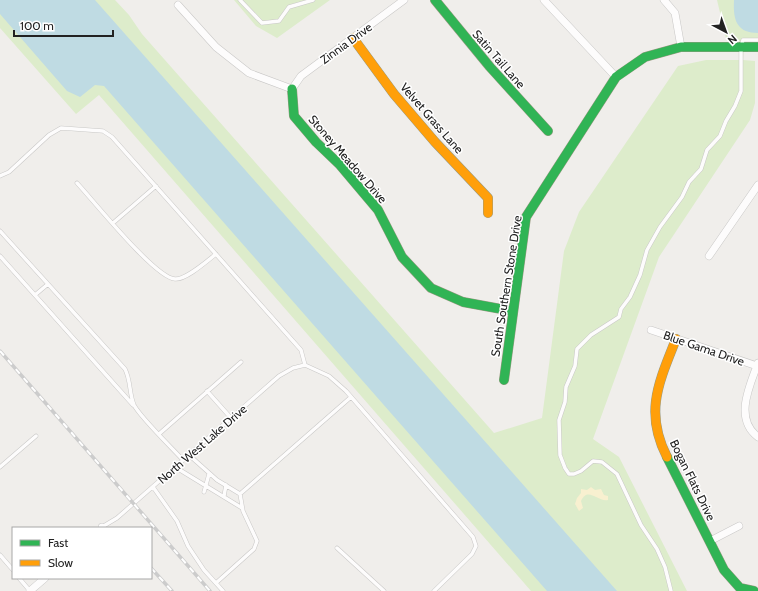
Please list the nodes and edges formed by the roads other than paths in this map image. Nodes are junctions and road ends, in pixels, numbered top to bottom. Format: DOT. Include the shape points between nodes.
graph roads {
  1 [pos="240,0"];
  2 [pos="313,0"];
  3 [pos="404,0"];
  4 [pos="435,0"];
  5 [pos="544,0"];
  6 [pos="664,0"];
  7 [pos="178,4"];
  8 [pos="353,38"];
  9 [pos="758,40"];
  10 [pos="681,47"];
  11 [pos="741,47"];
  12 [pos="758,47"];
  13 [pos="616,77"];
  14 [pos="292,89"];
  15 [pos="548,131"];
  16 [pos="0,176"];
  17 [pos="77,183"];
  18 [pos="758,185"];
  19 [pos="156,186"];
  20 [pos="488,213"];
  21 [pos="113,223"];
  22 [pos="0,231"];
  23 [pos="216,254"];
  24 [pos="0,256"];
  25 [pos="709,256"];
  26 [pos="48,284"];
  27 [pos="35,295"];
  28 [pos="512,311"];
  29 [pos="651,330"];
  30 [pos="676,339"];
  31 [pos="241,362"];
  32 [pos="305,365"];
  33 [pos="757,365"];
  34 [pos="504,380"];
  35 [pos="207,391"];
  36 [pos="351,397"];
  37 [pos="135,407"];
  38 [pos="231,418"];
  39 [pos="159,434"];
  40 [pos="36,436"];
  41 [pos="758,437"];
  42 [pos="189,455"];
  43 [pos="183,460"];
  44 [pos="0,467"];
  45 [pos="175,467"];
  46 [pos="209,474"];
  47 [pos="205,484"];
  48 [pos="226,486"];
  49 [pos="153,487"];
  50 [pos="204,492"];
  51 [pos="240,494"];
  52 [pos="224,496"];
  53 [pos="242,508"];
  54 [pos="739,526"];
  55 [pos="104,527"];
  56 [pos="710,541"];
  57 [pos="337,548"];
  58 [pos="0,555"];
  59 [pos="12,569"];
  60 [pos="20,579"];
  61 [pos="44,579"];
  62 [pos="216,583"];
  63 [pos="30,591"];
  64 [pos="223,591"];
  65 [pos="384,591"];
  66 [pos="434,591"];
  67 [pos="671,591"];
  68 [pos="754,591"];
  1 -- 2 [label="lane" via="262,23 279,21 289,7"];
  3 -- 8 [label="street, Zinnia Drive"];
  4 -- 15 [label="street, Satin Tail Lane" via="500,81"];
  5 -- 13 [label="street"];
  6 -- 10 [label="street" via="674,13"];
  7 -- 14 [label="street" via="216,48 249,73"];
  8 -- 14 [label="street, Zinnia Drive" via="301,76"];
  8 -- 20 [label="street, Velvet Grass Lane" via="394,94 488,198"];
  9 -- 11 [label="lane" via="743,40"];
  10 -- 11 [label="street"];
  10 -- 13 [label="street" via="645,57"];
  11 -- 12 [label="street"];
  11 -- 67 [label="lane" via="741,91 735,106 720,136 707,150 701,169 689,182 647,250 640,275 618,317 591,335 577,349 575,366 566,387 565,402 559,420 560,455 565,468 569,474 574,474 593,461 602,462 617,474 641,525 657,549"];
  13 -- 28 [label="street, South Southern Stone Drive" via="526,218"];
  14 -- 28 [label="street, Stoney Meadow Drive" via="294,116 378,210 402,257 431,288 463,302"];
  16 -- 19 [label="lane" via="9,172 49,135 61,128 103,131 112,137"];
  17 -- 21 [label="lane"];
  18 -- 25 [label="street"];
  19 -- 21 [label="lane"];
  19 -- 23 [label="lane"];
  21 -- 23 [label="lane" via="148,262 164,275 174,279 186,276"];
  22 -- 26 [label="lane"];
  23 -- 32 [label="lane" via="301,350"];
  24 -- 27 [label="lane"];
  26 -- 27 [label="lane"];
  26 -- 37 [label="lane" via="125,369"];
  27 -- 37 [label="lane"];
  28 -- 34 [label="street, South Southern Stone Drive"];
  29 -- 30 [label="street, Blue Gama Drive"];
  30 -- 33 [label="street, Blue Gama Drive"];
  30 -- 56 [label="street, Bogan Flats Drive" via="655,401 654,421 663,450"];
  31 -- 35 [label="lane"];
  32 -- 36 [label="lane" via="329,376"];
  32 -- 38 [label="lane, North West Lake Drive" via="279,376"];
  33 -- 41 [label="street" via="744,405 744,418 751,432"];
  35 -- 38 [label="lane"];
  35 -- 39 [label="lane"];
  36 -- 51 [label="lane"];
  36 -- 66 [label="lane" via="473,537 476,546 472,554"];
  37 -- 39 [label="lane"];
  38 -- 42 [label="lane, North West Lake Drive"];
  39 -- 43 [label="lane"];
  40 -- 44 [label="lane"];
  42 -- 43 [label="lane, North West Lake Drive"];
  42 -- 46 [label="lane"];
  43 -- 45 [label="lane, North West Lake Drive"];
  45 -- 47 [label="lane"];
  45 -- 49 [label="lane, North West Lake Drive"];
  46 -- 47 [label="lane"];
  46 -- 48 [label="lane"];
  47 -- 50 [label="lane"];
  47 -- 52 [label="lane"];
  48 -- 51 [label="lane"];
  48 -- 52 [label="lane"];
  49 -- 55 [label="lane, North West Lake Drive"];
  49 -- 62 [label="lane" via="177,521 188,546"];
  51 -- 53 [label="lane"];
  52 -- 53 [label="lane"];
  53 -- 62 [label="lane" via="256,536 257,545"];
  54 -- 56 [label="street"];
  56 -- 68 [label="street, Bogan Flats Drive" via="724,570 740,588"];
  57 -- 65 [label="lane"];
  58 -- 59 [label="lane"];
  60 -- 63 [label="lane"];
  61 -- 63 [label="street"];
  62 -- 64 [label="lane"];
}
